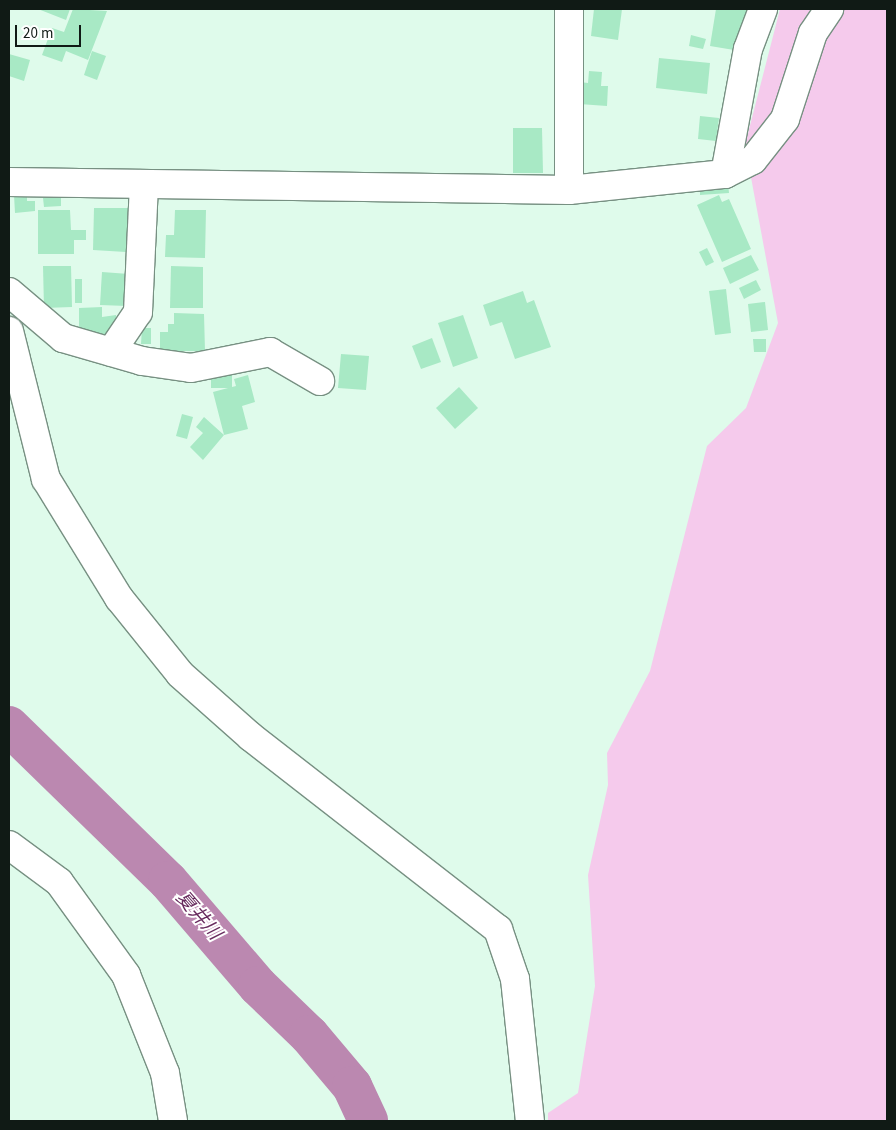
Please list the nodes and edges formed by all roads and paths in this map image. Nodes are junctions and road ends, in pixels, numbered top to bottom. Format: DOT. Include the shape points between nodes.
graph roads {
  1 [pos="569,9"];
  2 [pos="763,9"];
  3 [pos="829,9"];
  4 [pos="725,174"];
  5 [pos="9,182"];
  6 [pos="144,184"];
  7 [pos="569,190"];
  8 [pos="9,292"];
  9 [pos="9,331"];
  10 [pos="112,352"];
  11 [pos="320,381"];
  12 [pos="9,845"];
  13 [pos="173,1121"];
  14 [pos="530,1121"];
  1 -- 7 [label="street"];
  2 -- 4 [label="street" via="748,49"];
  3 -- 4 [label="street" via="813,33 785,119 752,160"];
  4 -- 7 [label="street"];
  5 -- 6 [label="street"];
  6 -- 7 [label="street"];
  6 -- 10 [label="street" via="138,312"];
  8 -- 10 [label="street" via="63,338"];
  9 -- 14 [label="street" via="46,479 119,598 180,674 251,738 498,930 515,979"];
  10 -- 11 [label="street" via="191,368 270,352"];
  12 -- 13 [label="street" via="59,882 126,975 165,1073"];
}
